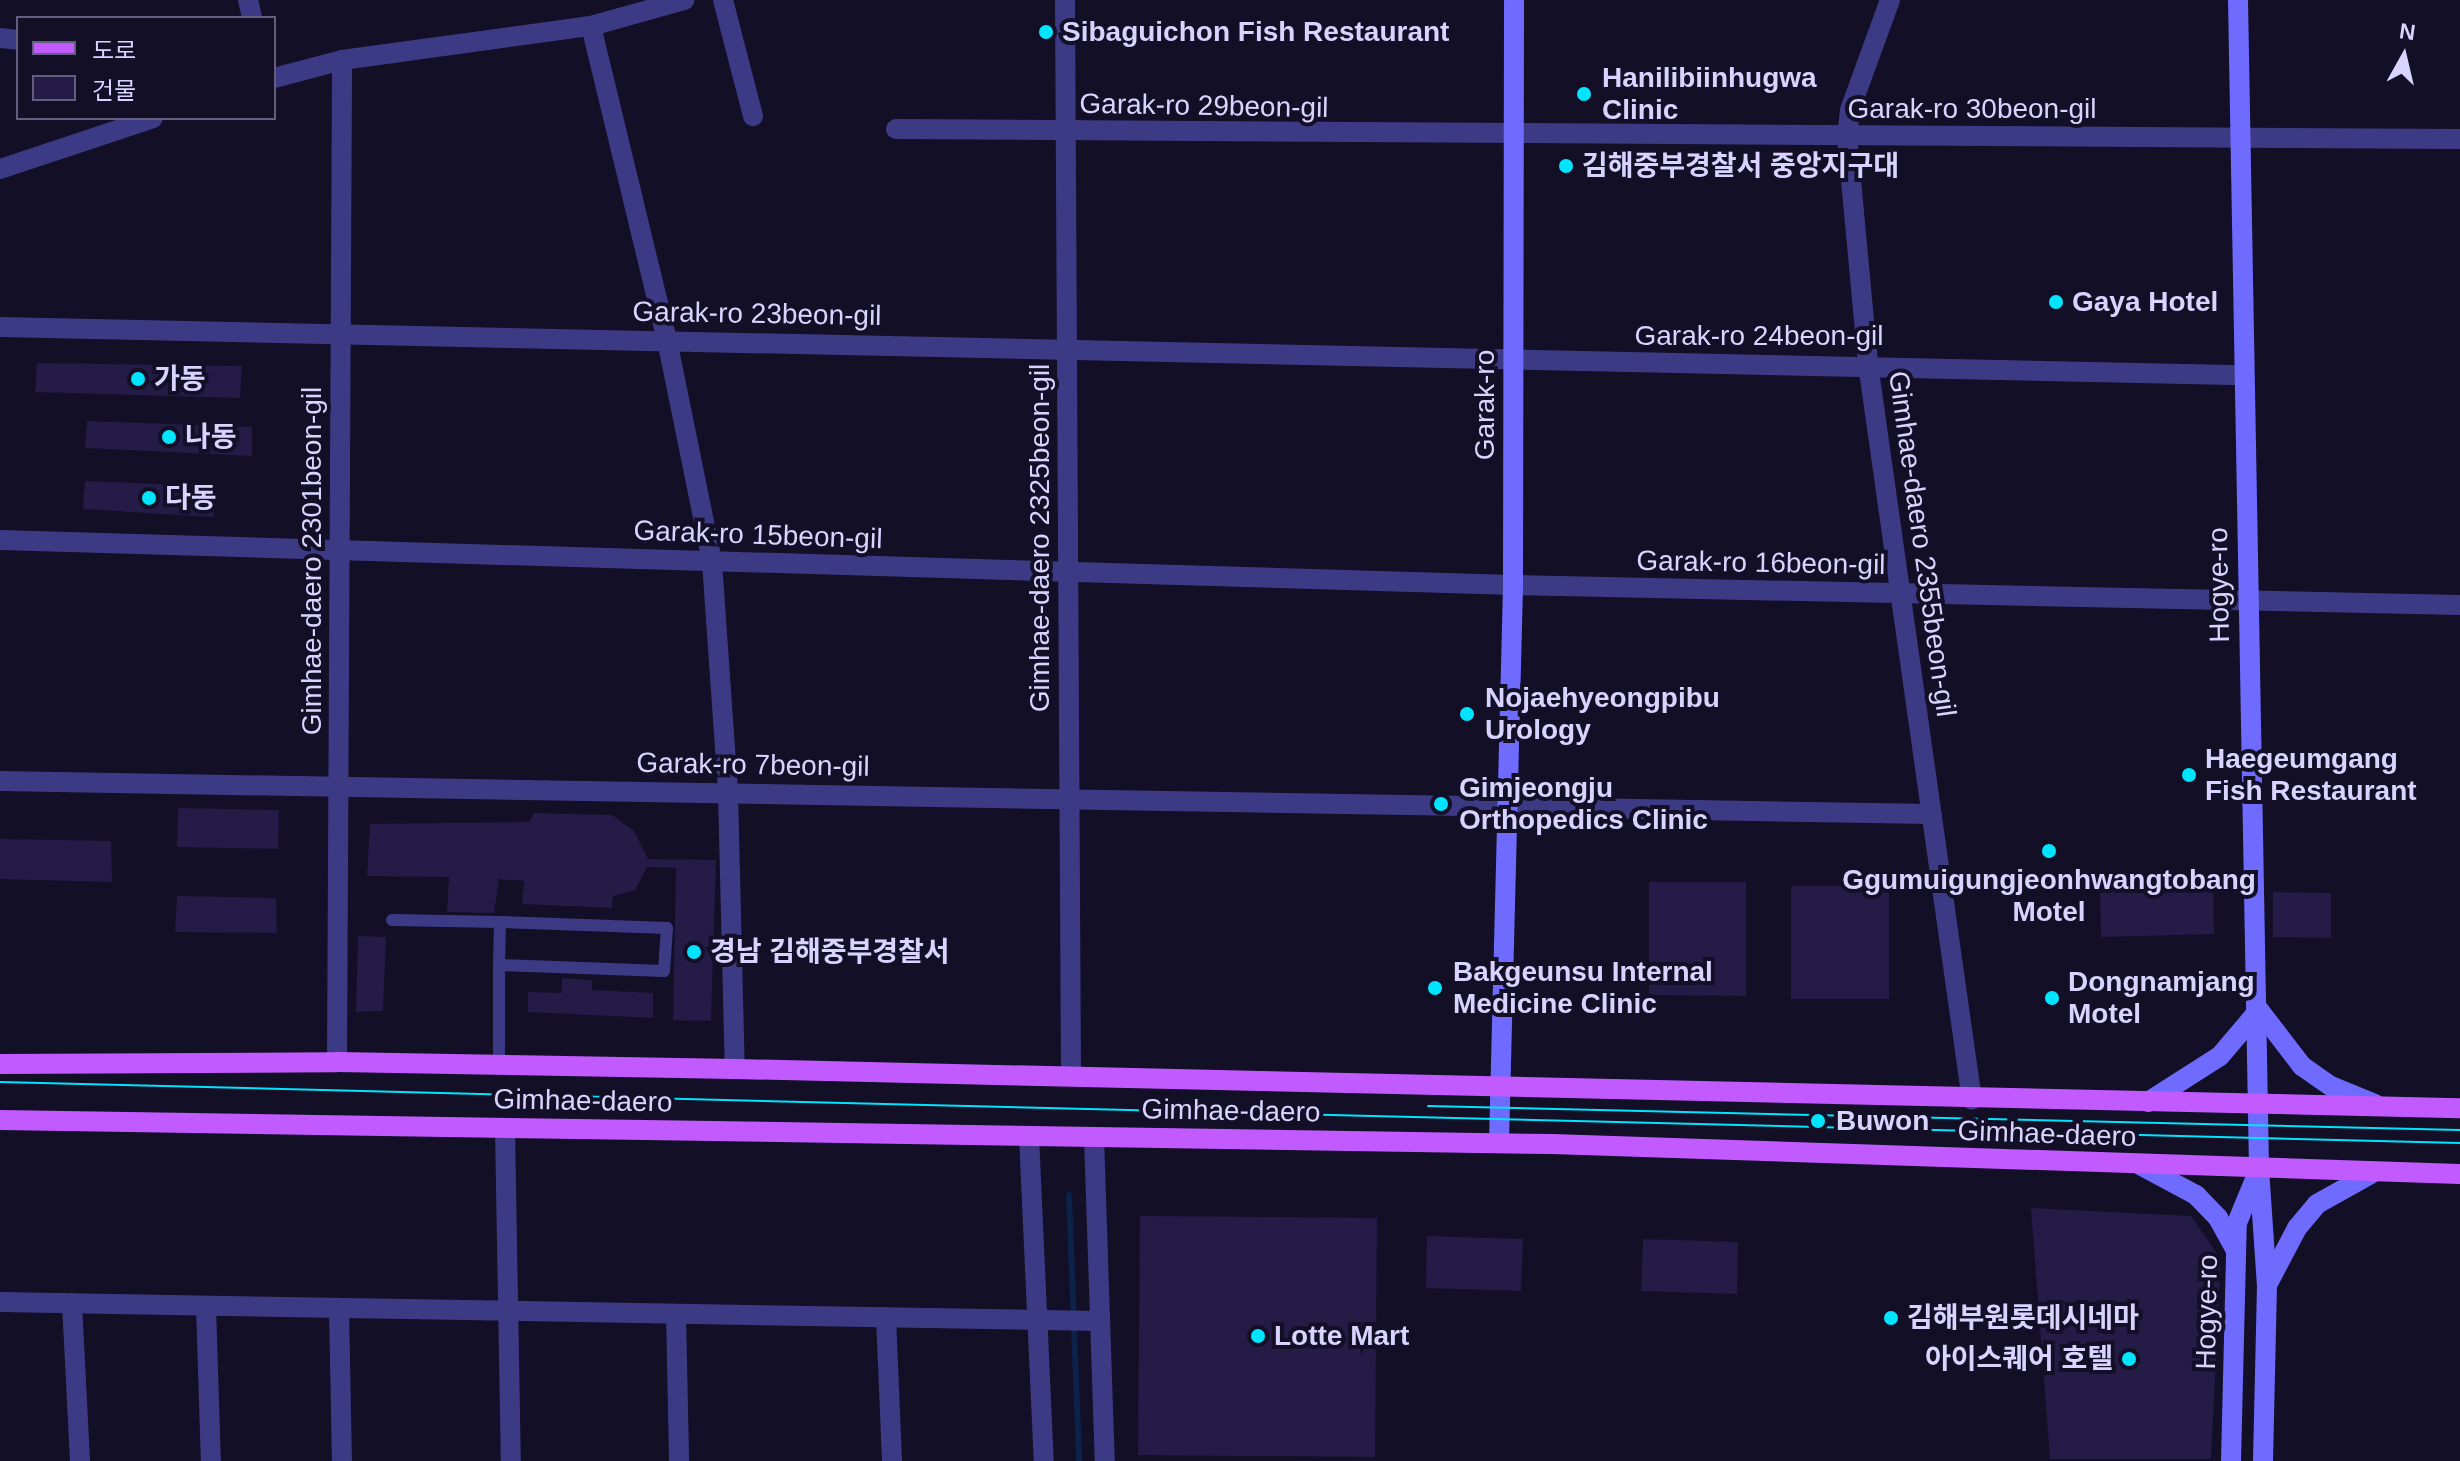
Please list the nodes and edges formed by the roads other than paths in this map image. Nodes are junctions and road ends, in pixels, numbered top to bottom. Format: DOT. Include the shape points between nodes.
graph roads {
  1 [pos="684,0"];
  2 [pos="723,0"];
  3 [pos="1065,0"];
  4 [pos="1514,0"];
  5 [pos="1890,0"];
  6 [pos="2238,0"];
  7 [pos="1880,10"];
  8 [pos="591,26"];
  9 [pos="342,60"];
  10 [pos="276,77"];
  11 [pos="753,116"];
  12 [pos="147,120"];
  13 [pos="896,129"];
  14 [pos="1066,132"];
  15 [pos="1511,137"];
  16 [pos="1847,137"];
  17 [pos="2242,137"];
  18 [pos="2460,139"];
  19 [pos="0,169"];
  20 [pos="0,327"];
  21 [pos="341,332"];
  22 [pos="667,340"];
  23 [pos="1067,349"];
  24 [pos="1513,362"];
  25 [pos="1868,364"];
  26 [pos="2243,375"];
  27 [pos="0,540"];
  28 [pos="340,549"];
  29 [pos="712,562"];
  30 [pos="1068,572"];
  31 [pos="1513,585"];
  32 [pos="1902,595"];
  33 [pos="2247,601"];
  34 [pos="2460,605"];
  35 [pos="0,781"];
  36 [pos="338,786"];
  37 [pos="728,792"];
  38 [pos="1070,800"];
  39 [pos="1505,810"];
  40 [pos="1932,814"];
  41 [pos="392,920"];
  42 [pos="500,922"];
  43 [pos="499,965"];
  44 [pos="2259,1010"];
  45 [pos="337,1062"];
  46 [pos="0,1064"];
  47 [pos="499,1065"];
  48 [pos="735,1069"];
  49 [pos="1071,1076"];
  50 [pos="1501,1085"];
  51 [pos="1972,1100"];
  52 [pos="2144,1103"];
  53 [pos="2260,1106"];
  54 [pos="2460,1108"];
  55 [pos="2397,1109"];
  56 [pos="0,1120"];
  57 [pos="505,1128"];
  58 [pos="1029,1136"];
  59 [pos="1094,1137"];
  60 [pos="1499,1143"];
  61 [pos="2140,1165"];
  62 [pos="2259,1169"];
  63 [pos="2371,1174"];
  64 [pos="2460,1174"];
  65 [pos="2236,1274"];
  66 [pos="2267,1285"];
  67 [pos="0,1302"];
  68 [pos="72,1303"];
  69 [pos="206,1306"];
  70 [pos="339,1308"];
  71 [pos="507,1311"];
  72 [pos="676,1314"];
  73 [pos="886,1317"];
  74 [pos="1038,1320"];
  75 [pos="1082,1321"];
  76 [pos="80,1461"];
  77 [pos="211,1461"];
  78 [pos="342,1461"];
  79 [pos="511,1461"];
  80 [pos="679,1461"];
  81 [pos="892,1461"];
  82 [pos="1044,1461"];
  83 [pos="1105,1461"];
  84 [pos="2231,1461"];
  85 [pos="2263,1461"];
  1 -- 8 [label="street"];
  2 -- 11 [label="street"];
  3 -- 14 [label="street, Gimhae-daero 2325beon-gil"];
  4 -- 15 [label="main road, Garak-ro"];
  5 -- 7 [label="street, Gimhae-daero 2355beon-gil"];
  6 -- 17 [label="main road, Hogye-ro"];
  7 -- 16 [label="street, Gimhae-daero 2355beon-gil"];
  8 -- 9 [label="street"];
  8 -- 22 [label="street"];
  9 -- 10 [label="street"];
  9 -- 21 [label="street, Gimhae-daero 2301beon-gil"];
  12 -- 19 [label="street"];
  13 -- 14 [label="street, Garak-ro 29beon-gil"];
  14 -- 15 [label="street, Garak-ro 29beon-gil"];
  14 -- 23 [label="street, Gimhae-daero 2325beon-gil"];
  15 -- 16 [label="street, Garak-ro 30beon-gil"];
  15 -- 24 [label="main road, Garak-ro"];
  16 -- 17 [label="street, Garak-ro 30beon-gil"];
  16 -- 25 [label="street, Gimhae-daero 2355beon-gil"];
  17 -- 18 [label="street, Garak-ro 30beon-gil"];
  17 -- 26 [label="main road, Hogye-ro"];
  20 -- 21 [label="street, Garak-ro 23beon-gil"];
  21 -- 22 [label="street, Garak-ro 23beon-gil"];
  21 -- 28 [label="street, Gimhae-daero 2301beon-gil"];
  22 -- 23 [label="street, Garak-ro 23beon-gil"];
  22 -- 29 [label="street"];
  23 -- 24 [label="street, Garak-ro 23beon-gil"];
  23 -- 30 [label="street, Gimhae-daero 2325beon-gil"];
  24 -- 25 [label="street, Garak-ro 24beon-gil"];
  24 -- 31 [label="main road, Garak-ro"];
  25 -- 26 [label="street, Garak-ro 24beon-gil"];
  25 -- 32 [label="street, Gimhae-daero 2355beon-gil"];
  26 -- 33 [label="main road, Hogye-ro"];
  27 -- 28 [label="street, Garak-ro 15beon-gil"];
  28 -- 29 [label="street, Garak-ro 15beon-gil"];
  28 -- 36 [label="street, Gimhae-daero 2301beon-gil"];
  29 -- 30 [label="street, Garak-ro 15beon-gil"];
  29 -- 37 [label="street"];
  30 -- 31 [label="street, Garak-ro 15beon-gil"];
  30 -- 38 [label="street, Gimhae-daero 2325beon-gil"];
  31 -- 32 [label="street, Garak-ro 16beon-gil"];
  31 -- 39 [label="main road, Garak-ro"];
  32 -- 33 [label="street, Garak-ro 16beon-gil"];
  32 -- 40 [label="street, Gimhae-daero 2355beon-gil"];
  33 -- 34 [label="street, Garak-ro 16beon-gil"];
  33 -- 44 [label="main road, Hogye-ro"];
  35 -- 36 [label="street, Garak-ro 7beon-gil"];
  36 -- 37 [label="street, Garak-ro 7beon-gil"];
  36 -- 45 [label="street, Gimhae-daero 2301beon-gil"];
  37 -- 38 [label="street, Garak-ro 7beon-gil"];
  37 -- 48 [label="street"];
  38 -- 39 [label="street, Garak-ro 7beon-gil"];
  38 -- 49 [label="street, Gimhae-daero 2325beon-gil"];
  39 -- 40 [label="street"];
  39 -- 50 [label="main road, Garak-ro"];
  40 -- 51 [label="street, Gimhae-daero 2355beon-gil"];
  41 -- 42 [label="lane"];
  42 -- 43 [label="lane"];
  42 -- 43 [label="lane" via="667,928 664,971"];
  43 -- 47 [label="lane"];
  44 -- 52 [label="main road" via="2220,1056"];
  44 -- 53 [label="main road, Hogye-ro"];
  44 -- 55 [label="main road" via="2286,1049 2331,1086"];
  45 -- 46 [label="main road, Gimhae-daero"];
  45 -- 47 [label="main road, Gimhae-daero"];
  47 -- 48 [label="main road, Gimhae-daero"];
  48 -- 49 [label="main road, Gimhae-daero"];
  49 -- 50 [label="main road, Gimhae-daero"];
  50 -- 51 [label="main road, Gimhae-daero"];
  50 -- 60 [label="main road, Garak-ro"];
  51 -- 52 [label="main road, Gimhae-daero"];
  52 -- 53 [label="main road, Gimhae-daero"];
  53 -- 55 [label="main road, Gimhae-daero"];
  53 -- 62 [label="main road, Hogye-ro"];
  54 -- 55 [label="main road, Gimhae-daero"];
  56 -- 57 [label="main road, Gimhae-daero"];
  57 -- 58 [label="main road, Gimhae-daero"];
  57 -- 71 [label="street"];
  58 -- 59 [label="main road, Gimhae-daero"];
  58 -- 74 [label="street"];
  59 -- 60 [label="main road, Gimhae-daero"];
  59 -- 75 [label="street"];
  60 -- 61 [label="main road, Gimhae-daero"];
  61 -- 62 [label="main road, Gimhae-daero"];
  61 -- 65 [label="main road" via="2169,1177 2218,1218 2234,1245"];
  62 -- 63 [label="main road, Gimhae-daero"];
  62 -- 65 [label="main road, Hogye-ro" via="2237,1223"];
  62 -- 66 [label="main road, Hogye-ro"];
  63 -- 64 [label="main road, Gimhae-daero"];
  63 -- 66 [label="main road" via="2317,1204 2297,1228"];
  65 -- 84 [label="main road, Hogye-ro"];
  66 -- 85 [label="main road, Hogye-ro"];
  67 -- 68 [label="street"];
  68 -- 69 [label="street"];
  68 -- 76 [label="street"];
  69 -- 70 [label="street"];
  69 -- 77 [label="street"];
  70 -- 71 [label="street"];
  70 -- 78 [label="street"];
  71 -- 72 [label="street"];
  71 -- 79 [label="street"];
  72 -- 73 [label="street"];
  72 -- 80 [label="street"];
  73 -- 74 [label="street"];
  73 -- 81 [label="street"];
  74 -- 75 [label="street"];
  74 -- 82 [label="street"];
  75 -- 83 [label="street"];
}
